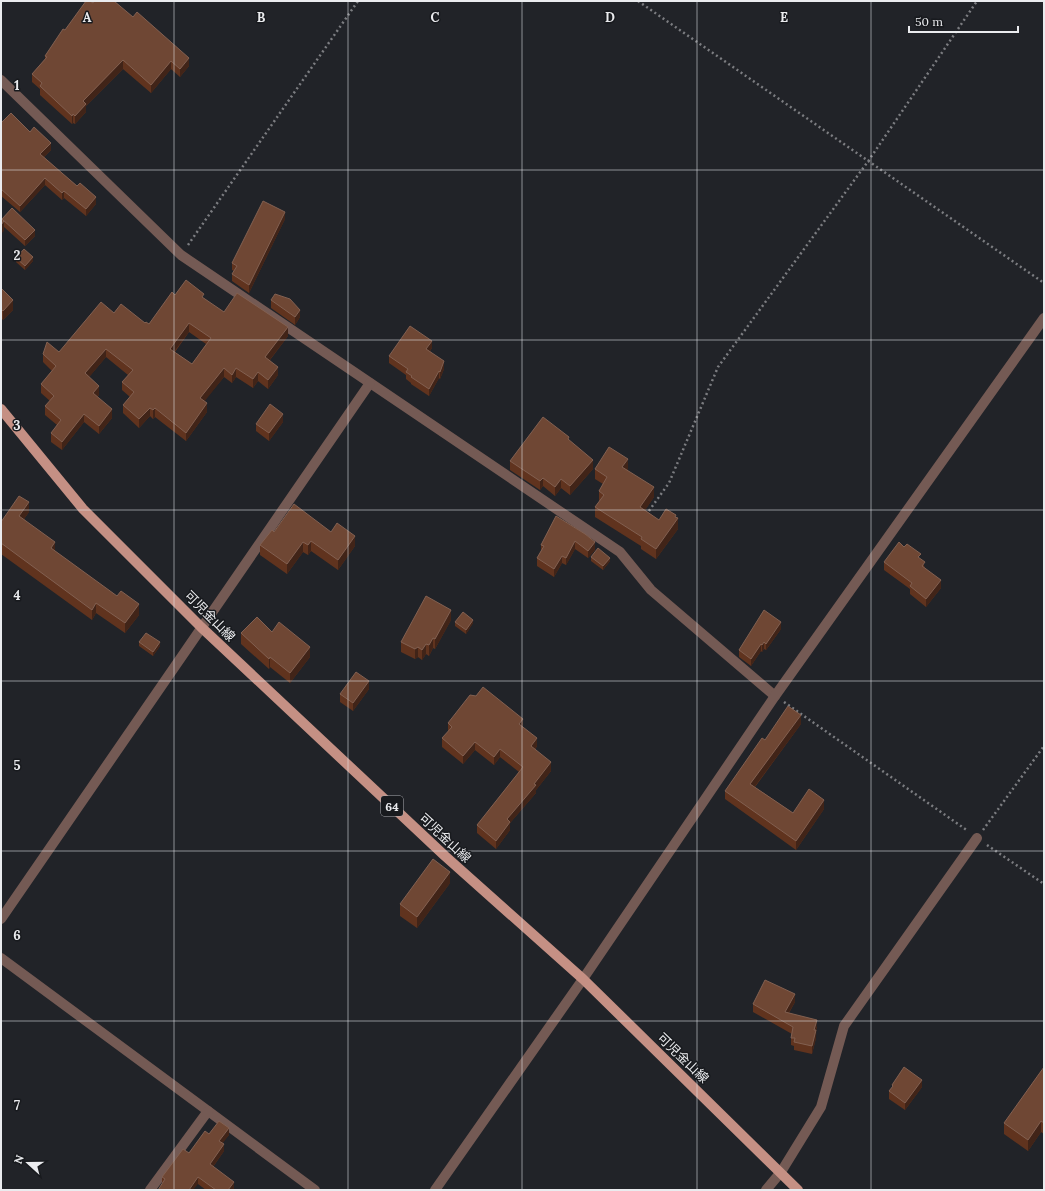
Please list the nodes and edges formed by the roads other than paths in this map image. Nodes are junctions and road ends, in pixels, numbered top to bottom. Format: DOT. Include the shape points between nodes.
graph roads {
  1 [pos="1,80"];
  2 [pos="1044,318"];
  3 [pos="370,383"];
  4 [pos="1,409"];
  5 [pos="201,627"];
  6 [pos="775,696"];
  7 [pos="977,838"];
  8 [pos="1,919"];
  9 [pos="1,958"];
  10 [pos="583,979"];
  11 [pos="208,1111"];
  12 [pos="781,1172"];
  13 [pos="150,1190"];
  14 [pos="316,1190"];
  15 [pos="435,1190"];
  16 [pos="766,1190"];
  17 [pos="798,1190"];
  1 -- 3 [label="street" via="181,255"];
  2 -- 6 [label="street"];
  3 -- 5 [label="street"];
  3 -- 6 [label="street" via="620,552 651,590"];
  4 -- 5 [label="main road, 可児金山線 / 64" via="83,509"];
  5 -- 8 [label="street"];
  5 -- 10 [label="main road, 可児金山線 / 64" via="445,856"];
  6 -- 10 [label="street"];
  7 -- 12 [label="street" via="844,1026 821,1107"];
  9 -- 11 [label="street"];
  10 -- 12 [label="main road, 可児金山線 / 64"];
  10 -- 15 [label="street"];
  11 -- 13 [label="street"];
  11 -- 14 [label="street"];
  12 -- 16 [label="street"];
  12 -- 17 [label="main road, 可児金山線 / 64"];
}
